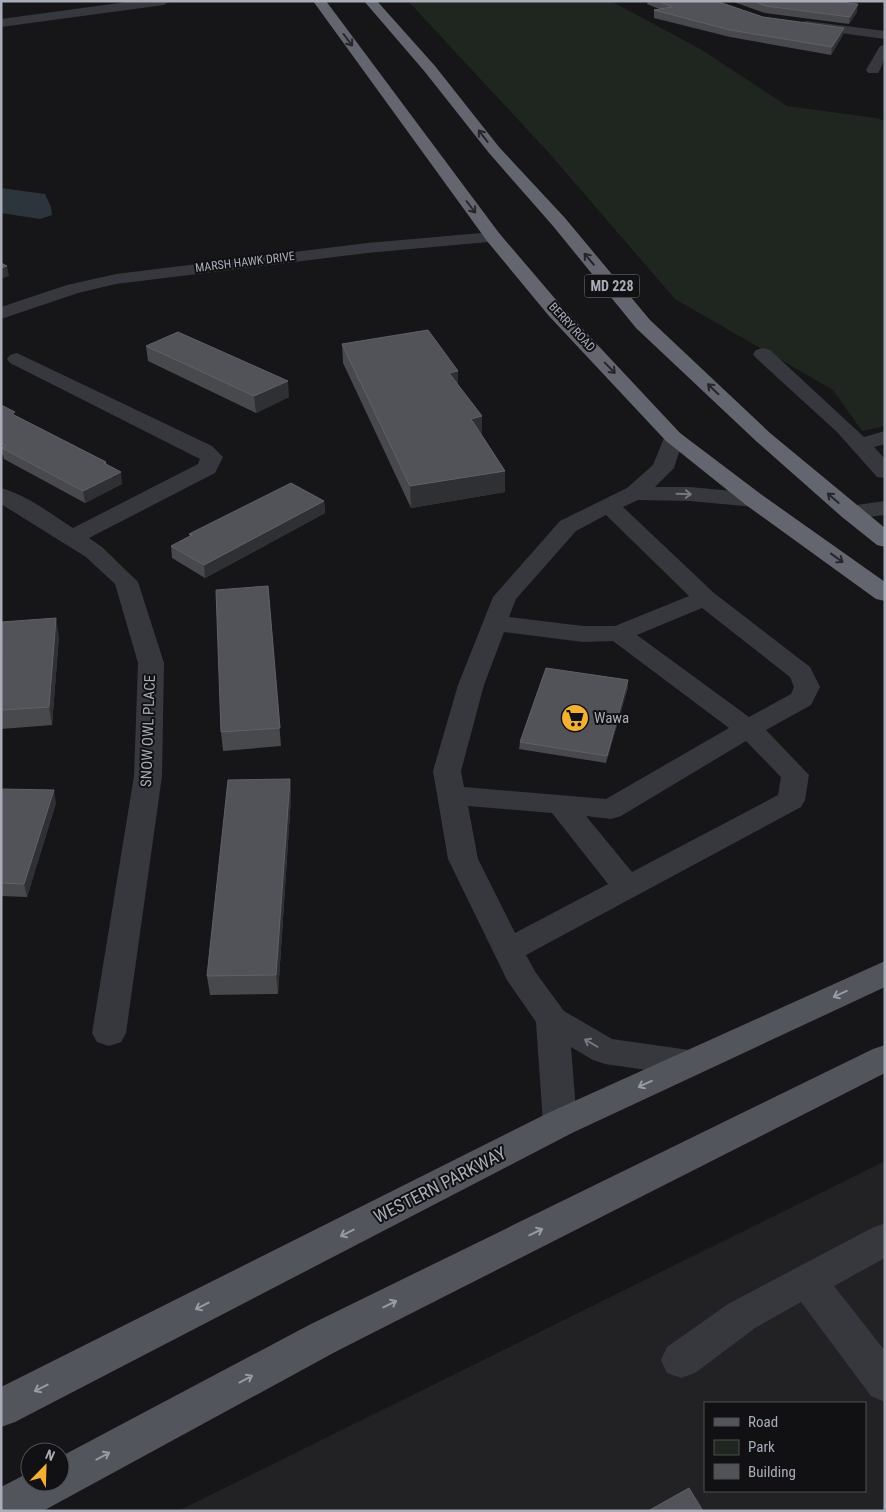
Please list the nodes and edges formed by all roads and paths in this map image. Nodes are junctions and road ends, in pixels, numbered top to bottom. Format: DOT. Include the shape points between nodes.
graph roads {
  1 [pos="164,1"];
  2 [pos="319,1"];
  3 [pos="370,1"];
  4 [pos="1,23"];
  5 [pos="792,23"];
  6 [pos="885,35"];
  7 [pos="885,49"];
  8 [pos="873,70"];
  9 [pos="493,237"];
  10 [pos="1,313"];
  11 [pos="763,354"];
  12 [pos="18,359"];
  13 [pos="673,437"];
  14 [pos="885,437"];
  15 [pos="860,445"];
  16 [pos="885,472"];
  17 [pos="635,493"];
  18 [pos="1,495"];
  19 [pos="754,500"];
  20 [pos="608,504"];
  21 [pos="885,508"];
  22 [pos="850,512"];
  23 [pos="72,538"];
  24 [pos="885,540"];
  25 [pos="885,594"];
  26 [pos="704,598"];
  27 [pos="495,623"];
  28 [pos="619,633"];
  29 [pos="747,729"];
  30 [pos="451,794"];
  31 [pos="561,805"];
  32 [pos="627,887"];
  33 [pos="508,951"];
  34 [pos="885,973"];
  35 [pos="552,1020"];
  36 [pos="109,1033"];
  37 [pos="885,1058"];
  38 [pos="689,1064"];
  39 [pos="560,1123"];
  40 [pos="885,1239"];
  41 [pos="807,1281"];
  42 [pos="681,1360"];
  43 [pos="885,1383"];
  44 [pos="1,1408"];
  45 [pos="70,1474"];
  46 [pos="35,1492"];
  47 [pos="1,1510"];
  1 -- 4 [label="street"];
  2 -- 9 [label="highway, BERRY ROAD, one-way"];
  22 -- 3 [label="highway, MD 228, one-way" via="763,437 644,324"];
  5 -- 6 [label="street"];
  7 -- 8 [label="street"];
  9 -- 10 [label="street, MARSH HAWK DRIVE" via="329,252 116,279 72,289"];
  9 -- 13 [label="highway, BERRY ROAD, one-way" via="556,312"];
  11 -- 15 [label="street"];
  12 -- 23 [label="street" via="212,457 207,468"];
  13 -- 17 [label="street" via="663,468"];
  13 -- 19 [label="highway, BERRY ROAD"];
  14 -- 15 [label="street"];
  15 -- 16 [label="street"];
  17 -- 19 [label="street, one-way"];
  17 -- 20 [label="street"];
  18 -- 23 [label="street, SNOW OWL PLACE"];
  19 -- 25 [label="highway, BERRY ROAD, one-way"];
  20 -- 26 [label="street"];
  20 -- 27 [label="street" via="568,526 505,597"];
  21 -- 22 [label="street"];
  22 -- 24 [label="highway, MD 228"];
  23 -- 36 [label="street, SNOW OWL PLACE" via="94,552 126,582 151,663 148,776"];
  26 -- 28 [label="street"];
  26 -- 29 [label="street" via="801,673 807,687 802,700"];
  27 -- 28 [label="street" via="583,634"];
  27 -- 30 [label="street" via="471,685 447,771"];
  28 -- 29 [label="street"];
  29 -- 31 [label="street" via="611,809"];
  29 -- 32 [label="street" via="795,775 791,800"];
  30 -- 31 [label="street"];
  30 -- 33 [label="street" via="463,859"];
  31 -- 32 [label="street"];
  32 -- 33 [label="street"];
  33 -- 35 [label="street" via="523,980"];
  34 -- 38 [label="main road, WESTERN PARKWAY, one-way"];
  38 -- 35 [label="street, one-way" via="605,1052"];
  35 -- 39 [label="street"];
  45 -- 37 [label="main road, one-way" via="323,1338"];
  38 -- 39 [label="main road, WESTERN PARKWAY, one-way"];
  39 -- 44 [label="main road, WESTERN PARKWAY, one-way"];
  40 -- 41 [label="street"];
  41 -- 42 [label="street" via="780,1292 727,1324"];
  41 -- 43 [label="street"];
  46 -- 47 [label="main road"];
}
